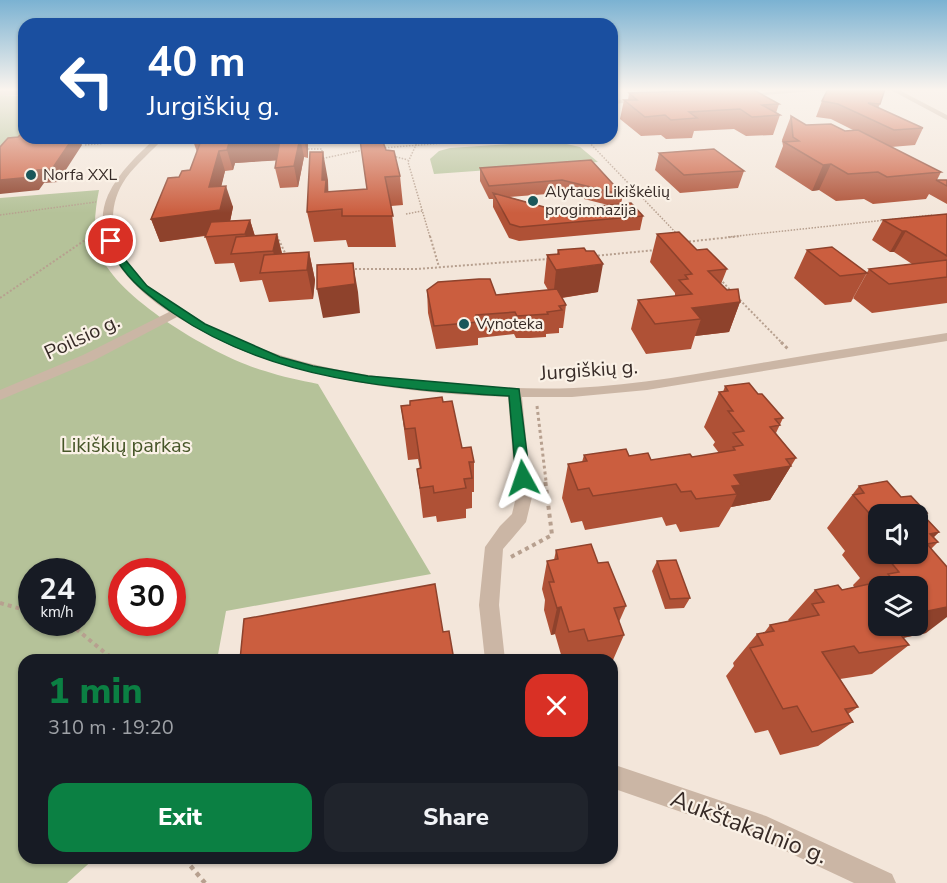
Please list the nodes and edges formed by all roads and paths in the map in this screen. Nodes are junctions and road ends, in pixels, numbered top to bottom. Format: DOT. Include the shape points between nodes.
graph roads {
  1 [pos="97,144"];
  2 [pos="153,144"];
  3 [pos="429,144"];
  4 [pos="591,144"];
  5 [pos="85,145"];
  6 [pos="416,145"];
  7 [pos="386,148"];
  8 [pos="376,149"];
  9 [pos="301,150"];
  10 [pos="366,151"];
  11 [pos="376,153"];
  12 [pos="388,154"];
  13 [pos="322,158"];
  14 [pos="314,160"];
  15 [pos="408,160"];
  16 [pos="318,168"];
  17 [pos="110,200"];
  18 [pos="422,211"];
  19 [pos="406,214"];
  20 [pos="0,215"];
  21 [pos="937,215"];
  22 [pos="108,224"];
  23 [pos="276,234"];
  24 [pos="685,242"];
  25 [pos="676,244"];
  26 [pos="659,250"];
  27 [pos="692,250"];
  28 [pos="589,256"];
  29 [pos="554,259"];
  30 [pos="293,260"];
  31 [pos="439,267"];
  32 [pos="344,269"];
  33 [pos="716,274"];
  34 [pos="0,298"];
  35 [pos="178,312"];
  36 [pos="947,337"];
  37 [pos="800,360"];
  38 [pos="515,392"];
  39 [pos="0,395"];
  40 [pos="0,603"];
  41 [pos="18,608"];
  42 [pos="85,636"];
  43 [pos="107,654"];
  44 [pos="494,654"];
  45 [pos="618,778"];
  46 [pos="189,864"];
  47 [pos="205,883"];
  48 [pos="883,883"];
  1 -- 5 [label="path"];
  2 -- 17 [label="street, Jurgiškių g." via="125,172"];
  3 -- 6 [label="path"];
  4 -- 24 [label="path"];
  6 -- 7 [label="path"];
  6 -- 15 [label="path"];
  7 -- 8 [label="path"];
  7 -- 11 [label="path"];
  9 -- 13 [label="path" via="322,149"];
  10 -- 13 [label="path"];
  12 -- 15 [label="path"];
  13 -- 14 [label="path"];
  13 -- 16 [label="path"];
  15 -- 18 [label="path"];
  17 -- 20 [label="path"];
  17 -- 22 [label="street, Jurgiškių g."];
  18 -- 19 [label="path"];
  18 -- 31 [label="path"];
  21 -- 24 [label="path"];
  22 -- 34 [label="path"];
  22 -- 35 [label="street, Jurgiškių g." via="118,258 128,272"];
  23 -- 30 [label="path" via="287,257"];
  24 -- 25 [label="path"];
  24 -- 27 [label="path"];
  26 -- 28 [label="path"];
  29 -- 31 [label="path"];
  31 -- 32 [label="path"];
  33 -- 37 [label="path"];
  35 -- 38 [label="street, Jurgiškių g." via="246,348 312,370 417,386"];
  35 -- 39 [label="street, Poilsio g." via="88,358"];
  36 -- 37 [label="street, Jurgiškių g."];
  37 -- 38 [label="street, Jurgiškių g." via="651,385 596,391"];
  38 -- 44 [label="street" via="524,497 520,517 494,547 489,605"];
  40 -- 41 [label="path"];
  42 -- 43 [label="path"];
  45 -- 48 [label="street, Aukštakalnio g." via="766,829"];
  46 -- 47 [label="path"];
}
